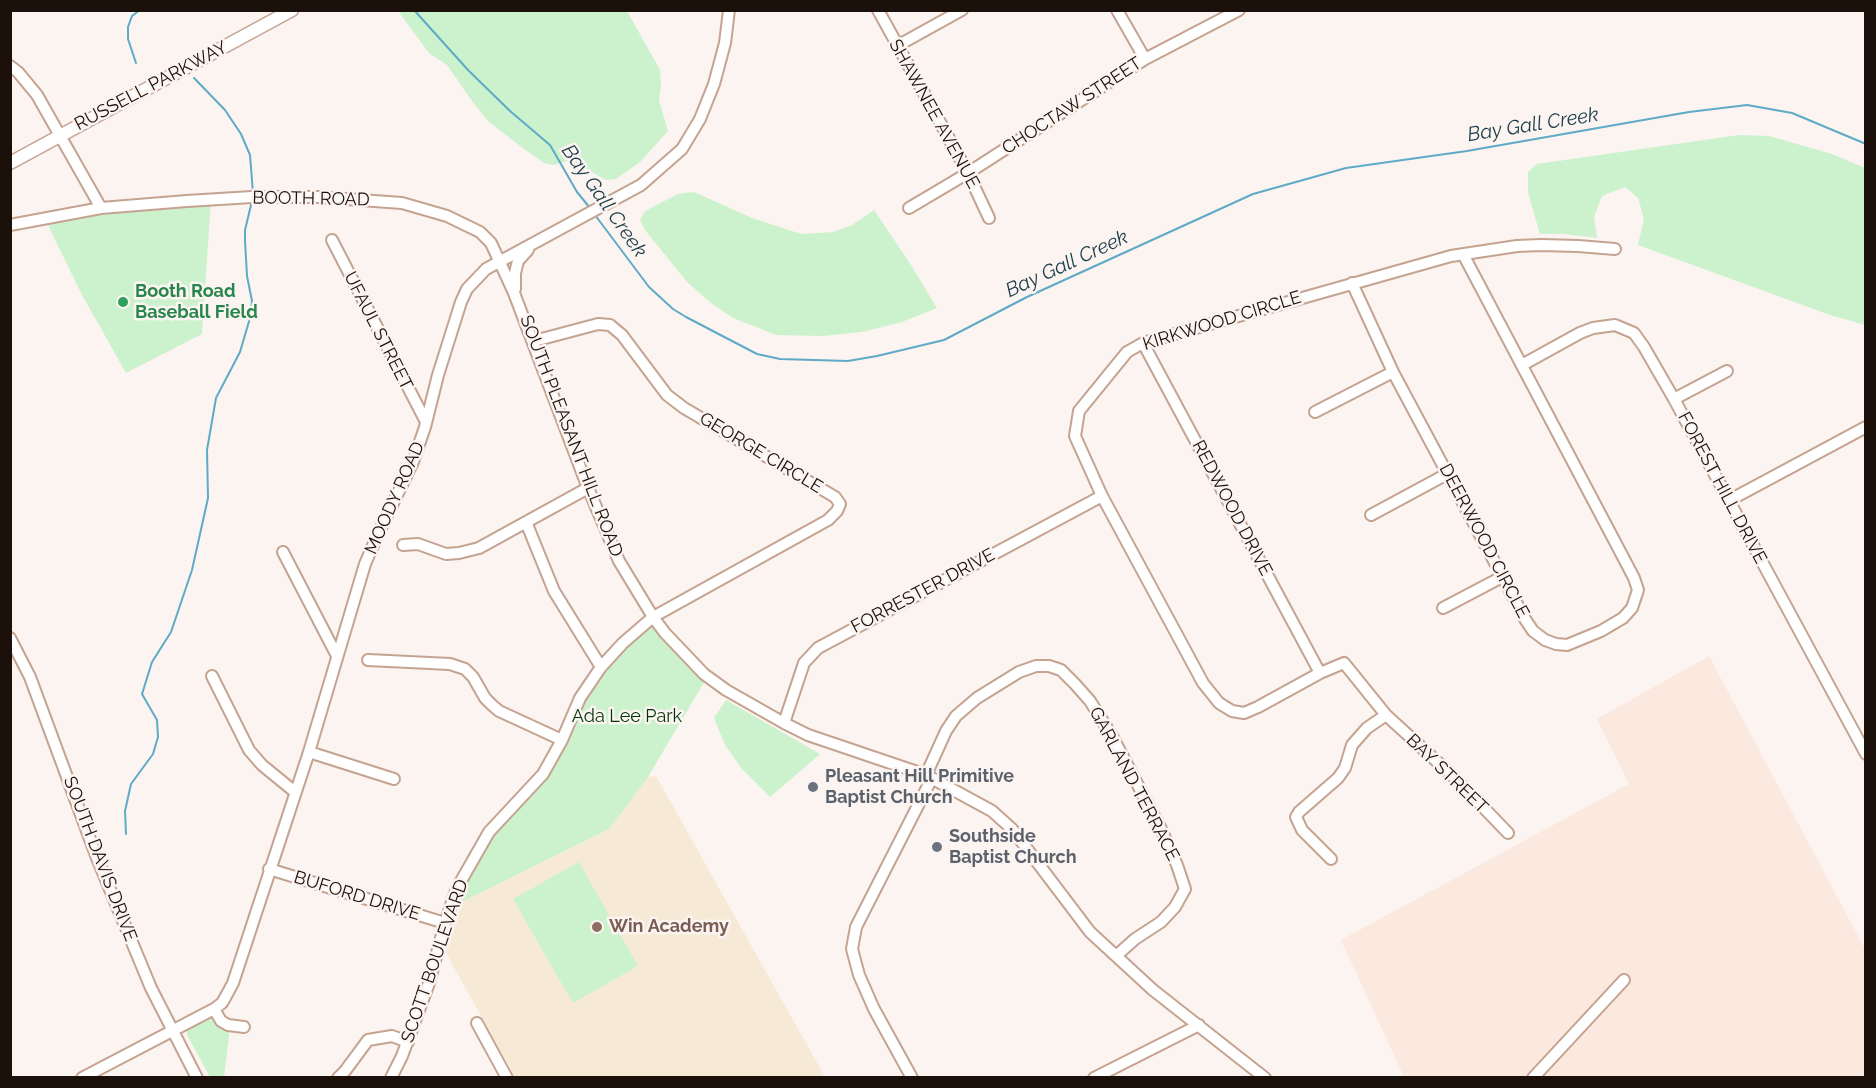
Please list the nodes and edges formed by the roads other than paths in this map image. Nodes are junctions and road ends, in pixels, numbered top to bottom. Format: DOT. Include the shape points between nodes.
graph roads {
  1 [pos="292,10"];
  2 [pos="729,10"];
  3 [pos="878,10"];
  4 [pos="962,10"];
  5 [pos="1117,10"];
  6 [pos="1239,10"];
  7 [pos="897,46"];
  8 [pos="1145,59"];
  9 [pos="10,66"];
  10 [pos="59,136"];
  11 [pos="10,163"];
  12 [pos="968,173"];
  13 [pos="100,208"];
  14 [pos="909,208"];
  15 [pos="989,218"];
  16 [pos="10,225"];
  17 [pos="332,240"];
  18 [pos="536,242"];
  19 [pos="1615,249"];
  20 [pos="1463,254"];
  21 [pos="500,261"];
  22 [pos="1352,283"];
  23 [pos="514,293"];
  24 [pos="534,341"];
  25 [pos="1143,343"];
  26 [pos="1522,365"];
  27 [pos="1727,371"];
  28 [pos="1393,372"];
  29 [pos="1674,399"];
  30 [pos="1316,412"];
  31 [pos="426,422"];
  32 [pos="1866,427"];
  33 [pos="1447,474"];
  34 [pos="588,488"];
  35 [pos="1102,496"];
  36 [pos="1728,501"];
  37 [pos="1371,514"];
  38 [pos="526,522"];
  39 [pos="403,545"];
  40 [pos="283,552"];
  41 [pos="1502,577"];
  42 [pos="1443,608"];
  43 [pos="653,617"];
  44 [pos="10,638"];
  45 [pos="13,651"];
  46 [pos="337,656"];
  47 [pos="368,660"];
  48 [pos="601,667"];
  49 [pos="1320,674"];
  50 [pos="212,676"];
  51 [pos="1386,715"];
  52 [pos="784,723"];
  53 [pos="1862,739"];
  54 [pos="562,740"];
  55 [pos="309,752"];
  56 [pos="1866,754"];
  57 [pos="929,776"];
  58 [pos="394,779"];
  59 [pos="295,792"];
  60 [pos="1508,833"];
  61 [pos="1330,859"];
  62 [pos="269,869"];
  63 [pos="445,923"];
  64 [pos="1116,956"];
  65 [pos="1624,980"];
  66 [pos="214,1009"];
  67 [pos="477,1023"];
  68 [pos="1199,1025"];
  69 [pos="244,1028"];
  70 [pos="171,1030"];
  71 [pos="408,1042"];
  72 [pos="82,1077"];
  73 [pos="197,1077"];
  74 [pos="338,1077"];
  75 [pos="391,1077"];
  76 [pos="507,1077"];
  77 [pos="912,1077"];
  78 [pos="1094,1077"];
  79 [pos="1265,1077"];
  80 [pos="1533,1077"];
  1 -- 10 [label="main road, RUSSELL PARKWAY"];
  2 -- 18 [label="street, MOODY ROAD" via="714,84 682,149 624,195"];
  3 -- 7 [label="street, SHAWNEE AVENUE"];
  4 -- 7 [label="street"];
  5 -- 8 [label="street"];
  6 -- 8 [label="street, CHOCTAW STREET"];
  7 -- 12 [label="street, SHAWNEE AVENUE"];
  8 -- 12 [label="street, CHOCTAW STREET"];
  9 -- 10 [label="street" via="36,94"];
  10 -- 11 [label="main road, RUSSELL PARKWAY"];
  10 -- 13 [label="street"];
  12 -- 14 [label="street, CHOCTAW STREET"];
  12 -- 15 [label="street, SHAWNEE AVENUE"];
  13 -- 16 [label="street, BOOTH ROAD"];
  13 -- 21 [label="street, BOOTH ROAD" via="252,197 402,203 447,216 480,232"];
  17 -- 31 [label="street, UFAUL STREET"];
  18 -- 21 [label="street, MOODY ROAD"];
  18 -- 23 [label="street" via="518,261"];
  19 -- 20 [label="street, KIRKWOOD CIRCLE" via="1541,245"];
  20 -- 22 [label="street, KIRKWOOD CIRCLE"];
  20 -- 26 [label="street, DEERWOOD CIRCLE"];
  21 -- 23 [label="street, SOUTH PLEASANT HILL ROAD"];
  21 -- 31 [label="street, MOODY ROAD" via="476,278 460,302"];
  22 -- 25 [label="street, KIRKWOOD CIRCLE"];
  22 -- 28 [label="street, DEERWOOD CIRCLE"];
  23 -- 24 [label="street, SOUTH PLEASANT HILL ROAD"];
  24 -- 34 [label="street, SOUTH PLEASANT HILL ROAD"];
  24 -- 43 [label="street, GEORGE CIRCLE" via="598,324 610,325 667,395 835,497 840,504 828,520"];
  25 -- 35 [label="street, KIRKWOOD CIRCLE" via="1127,352 1079,411 1075,436"];
  25 -- 49 [label="street, REDWOOD DRIVE"];
  26 -- 29 [label="street, FOREST HILL DRIVE" via="1580,333 1615,325 1634,333"];
  26 -- 41 [label="street, DEERWOOD CIRCLE" via="1638,590 1632,608 1623,618 1583,639 1556,644 1533,631"];
  27 -- 29 [label="street"];
  28 -- 30 [label="street"];
  28 -- 33 [label="street, DEERWOOD CIRCLE"];
  29 -- 36 [label="street, FOREST HILL DRIVE"];
  31 -- 46 [label="street, MOODY ROAD" via="413,462 366,564"];
  32 -- 36 [label="street"];
  33 -- 37 [label="street"];
  33 -- 41 [label="street, DEERWOOD CIRCLE"];
  34 -- 38 [label="street"];
  34 -- 43 [label="street, SOUTH PLEASANT HILL ROAD" via="619,561"];
  35 -- 49 [label="street, KIRKWOOD CIRCLE" via="1203,683 1219,703 1244,713"];
  35 -- 52 [label="street, FORRESTER DRIVE" via="818,648 804,663"];
  36 -- 53 [label="street, FOREST HILL DRIVE"];
  38 -- 39 [label="street" via="479,548 459,554 446,554 418,544"];
  38 -- 48 [label="street" via="554,591"];
  40 -- 46 [label="street"];
  41 -- 42 [label="street"];
  43 -- 48 [label="street, SCOTT BOULEVARD"];
  43 -- 52 [label="street, SOUTH PLEASANT HILL ROAD" via="704,674"];
  44 -- 45 [label="street, SOUTH DAVIS DRIVE"];
  45 -- 70 [label="street, SOUTH DAVIS DRIVE" via="30,677 97,858"];
  46 -- 55 [label="street, MOODY ROAD"];
  47 -- 54 [label="street" via="450,664 465,669 485,698 500,711"];
  48 -- 54 [label="street, SCOTT BOULEVARD" via="580,698"];
  49 -- 51 [label="street, BAY STREET" via="1344,663"];
  50 -- 59 [label="street" via="249,750"];
  51 -- 60 [label="street, BAY STREET"];
  51 -- 61 [label="street" via="1367,728 1352,746 1338,778 1296,817 1302,830"];
  52 -- 57 [label="street, SOUTH PLEASANT HILL ROAD" via="808,735"];
  53 -- 56 [label="street, FOREST HILL DRIVE"];
  54 -- 63 [label="street, SCOTT BOULEVARD" via="543,774 489,832 457,888"];
  55 -- 58 [label="street"];
  55 -- 59 [label="street, MOODY ROAD"];
  57 -- 64 [label="street, SOUTH PLEASANT HILL ROAD" via="992,811 1012,829 1090,932"];
  57 -- 64 [label="street, GARLAND TERRACE" via="946,731 977,698 1036,666 1061,670 1090,701 1112,736 1161,828 1185,889 1161,922"];
  57 -- 77 [label="street" via="856,927 852,949 874,1009"];
  59 -- 62 [label="street, MOODY ROAD"];
  62 -- 63 [label="street, BUFORD DRIVE"];
  62 -- 66 [label="street, MOODY ROAD" via="232,983 222,1003"];
  63 -- 71 [label="street, SCOTT BOULEVARD"];
  64 -- 68 [label="street, SOUTH PLEASANT HILL ROAD"];
  65 -- 80 [label="street"];
  66 -- 69 [label="street" via="221,1021"];
  66 -- 70 [label="street, MOODY ROAD"];
  67 -- 76 [label="street"];
  68 -- 78 [label="street"];
  68 -- 79 [label="street, SOUTH PLEASANT HILL ROAD"];
  70 -- 72 [label="street, MOODY ROAD"];
  70 -- 73 [label="street, SOUTH DAVIS DRIVE"];
  71 -- 74 [label="street" via="392,1036 368,1041"];
  71 -- 75 [label="street, SCOTT BOULEVARD"];
}
